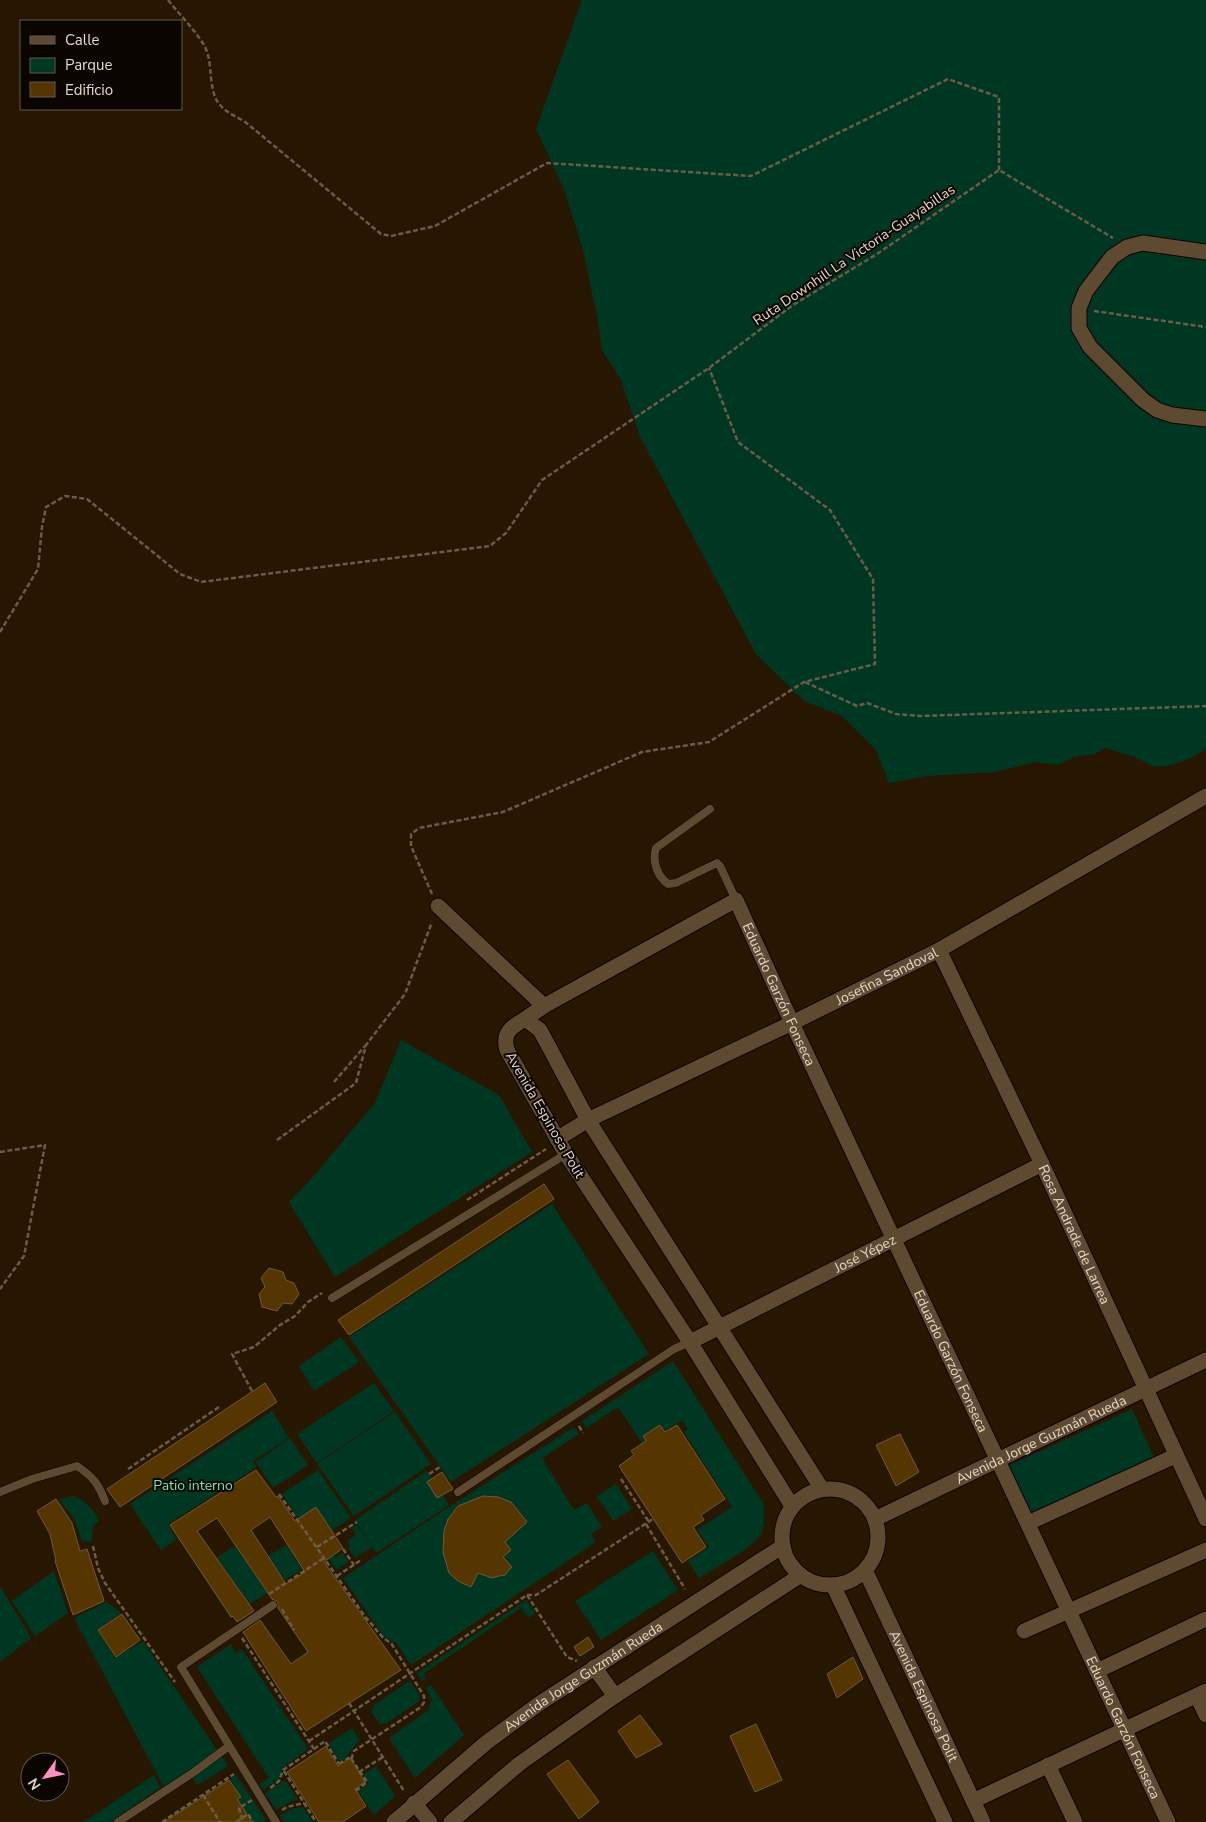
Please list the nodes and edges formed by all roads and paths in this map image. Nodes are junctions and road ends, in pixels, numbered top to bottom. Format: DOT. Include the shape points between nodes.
graph roads {
  1 [pos="168,0"];
  2 [pos="999,170"];
  3 [pos="1127,247"];
  4 [pos="1206,252"];
  5 [pos="1079,308"];
  6 [pos="1206,328"];
  7 [pos="709,368"];
  8 [pos="1206,419"];
  9 [pos="0,632"];
  10 [pos="804,682"];
  11 [pos="1206,706"];
  12 [pos="1206,796"];
  13 [pos="710,809"];
  14 [pos="736,900"];
  15 [pos="438,906"];
  16 [pos="939,950"];
  17 [pos="544,1006"];
  18 [pos="525,1019"];
  19 [pos="792,1023"];
  20 [pos="366,1045"];
  21 [pos="334,1082"];
  22 [pos="588,1120"];
  23 [pos="556,1139"];
  24 [pos="277,1140"];
  25 [pos="0,1152"];
  26 [pos="566,1154"];
  27 [pos="1042,1164"];
  28 [pos="894,1239"];
  29 [pos="0,1289"];
  30 [pos="332,1298"];
  31 [pos="718,1327"];
  32 [pos="690,1342"];
  33 [pos="1206,1360"];
  34 [pos="1145,1390"];
  35 [pos="219,1407"];
  36 [pos="576,1421"];
  37 [pos="583,1433"];
  38 [pos="1175,1456"];
  39 [pos="998,1459"];
  40 [pos="440,1467"];
  41 [pos="128,1469"];
  42 [pos="430,1474"];
  43 [pos="621,1479"];
  44 [pos="822,1489"];
  45 [pos="0,1492"];
  46 [pos="458,1492"];
  47 [pos="279,1494"];
  48 [pos="105,1501"];
  49 [pos="792,1506"];
  50 [pos="653,1519"];
  51 [pos="875,1519"];
  52 [pos="1206,1519"];
  53 [pos="357,1522"];
  54 [pos="647,1523"];
  55 [pos="1028,1524"];
  56 [pos="93,1546"];
  57 [pos="782,1546"];
  58 [pos="317,1547"];
  59 [pos="343,1549"];
  60 [pos="1206,1550"];
  61 [pos="361,1560"];
  62 [pos="354,1565"];
  63 [pos="865,1570"];
  64 [pos="801,1575"];
  65 [pos="337,1576"];
  66 [pos="833,1585"];
  67 [pos="685,1589"];
  68 [pos="527,1595"];
  69 [pos="272,1605"];
  70 [pos="1069,1611"];
  71 [pos="1206,1619"];
  72 [pos="1024,1631"];
  73 [pos="247,1645"];
  74 [pos="577,1660"];
  75 [pos="594,1667"];
  76 [pos="1097,1671"];
  77 [pos="409,1674"];
  78 [pos="178,1685"];
  79 [pos="1201,1694"];
  80 [pos="615,1696"];
  81 [pos="349,1703"];
  82 [pos="354,1711"];
  83 [pos="1206,1715"];
  84 [pos="1125,1730"];
  85 [pos="372,1740"];
  86 [pos="309,1741"];
  87 [pos="229,1746"];
  88 [pos="314,1749"];
  89 [pos="383,1757"];
  90 [pos="351,1759"];
  91 [pos="1048,1765"];
  92 [pos="283,1770"];
  93 [pos="360,1772"];
  94 [pos="236,1773"];
  95 [pos="356,1789"];
  96 [pos="404,1791"];
  97 [pos="202,1795"];
  98 [pos="258,1796"];
  99 [pos="973,1801"];
  100 [pos="304,1803"];
  101 [pos="414,1803"];
  102 [pos="258,1806"];
  103 [pos="277,1813"];
  104 [pos="241,1819"];
  105 [pos="118,1822"];
  106 [pos="162,1822"];
  107 [pos="220,1822"];
  108 [pos="236,1822"];
  109 [pos="253,1822"];
  110 [pos="276,1822"];
  111 [pos="316,1822"];
  112 [pos="394,1822"];
  113 [pos="430,1822"];
  114 [pos="451,1822"];
  115 [pos="945,1822"];
  116 [pos="983,1822"];
  117 [pos="1075,1822"];
  118 [pos="1168,1822"];
  1 -- 2 [label="path" via="204,45 209,56 213,93 226,112 244,121 381,234 391,236 435,226 547,163 751,176 948,79 999,98"];
  2 -- 3 [label="path"];
  2 -- 7 [label="path, Ruta Downhill La Victoria-Guayabillas" via="877,254 793,305"];
  3 -- 4 [label="street" via="1143,243"];
  3 -- 5 [label="street" via="1112,257 1086,291"];
  5 -- 6 [label="path"];
  5 -- 8 [label="street" via="1079,328 1090,347 1143,400 1172,415"];
  7 -- 9 [label="path, Ruta Downhill La Victoria-Guayabillas" via="542,480 506,533 490,546 201,582 180,574 87,499 65,496 46,507 38,569"];
  7 -- 10 [label="path" via="738,442 830,510 873,579 875,664"];
  10 -- 11 [label="path" via="857,706 867,703 896,714 921,716"];
  10 -- 15 [label="path" via="709,742 642,752 503,812 419,828 411,834 411,846"];
  12 -- 16 [label="street, Josefina Sandoval"];
  13 -- 14 [label="lane" via="656,848 657,869 668,884 717,863"];
  14 -- 17 [label="street, Avenida Espinosa Polit"];
  14 -- 19 [label="street, Eduardo Garzón Fonseca"];
  15 -- 17 [label="street"];
  15 -- 20 [label="path" via="405,994"];
  16 -- 19 [label="street, Josefina Sandoval"];
  16 -- 27 [label="street, Rosa Andrade de Larrea"];
  17 -- 18 [label="street, Avenida Espinosa Polit"];
  18 -- 22 [label="street" via="540,1030"];
  18 -- 23 [label="street, Avenida Espinosa Polit" via="508,1033 507,1050"];
  19 -- 22 [label="street, Josefina Sandoval"];
  19 -- 28 [label="street, Eduardo Garzón Fonseca"];
  20 -- 21 [label="path"];
  20 -- 24 [label="path" via="356,1083"];
  22 -- 23 [label="street, Josefina Sandoval"];
  22 -- 31 [label="street"];
  23 -- 26 [label="street, Avenida Espinosa Polit"];
  25 -- 29 [label="path" via="45,1145 24,1256"];
  26 -- 30 [label="lane"];
  26 -- 32 [label="street, Avenida Espinosa Polit"];
  27 -- 28 [label="street, José Yépez"];
  27 -- 34 [label="street, Rosa Andrade de Larrea"];
  28 -- 31 [label="street, José Yépez"];
  28 -- 39 [label="street, Eduardo Garzón Fonseca"];
  31 -- 32 [label="street, José Yépez"];
  31 -- 44 [label="street"];
  32 -- 46 [label="lane" via="674,1349"];
  32 -- 49 [label="street, Avenida Espinosa Polit"];
  33 -- 34 [label="street, Avenida Jorge Guzmán Rueda"];
  34 -- 38 [label="street, Rosa Andrade de Larrea"];
  34 -- 39 [label="street, Avenida Jorge Guzmán Rueda"];
  35 -- 41 [label="path"];
  36 -- 37 [label="path"];
  38 -- 52 [label="street, Rosa Andrade de Larrea"];
  38 -- 55 [label="street"];
  39 -- 51 [label="street, Avenida Jorge Guzmán Rueda"];
  39 -- 55 [label="street, Eduardo Garzón Fonseca"];
  40 -- 42 [label="path"];
  43 -- 54 [label="path"];
  44 -- 49 [label="street" via="811,1492"];
  44 -- 51 [label="street" via="837,1489 850,1494 862,1502"];
  45 -- 48 [label="lane" via="77,1466 90,1475"];
  47 -- 58 [label="path"];
  49 -- 57 [label="street" via="782,1531"];
  50 -- 54 [label="path"];
  51 -- 63 [label="street" via="878,1543"];
  53 -- 58 [label="path"];
  54 -- 67 [label="path"];
  54 -- 68 [label="path" via="536,1595"];
  55 -- 70 [label="street, Eduardo Garzón Fonseca"];
  56 -- 78 [label="path" via="104,1583"];
  57 -- 64 [label="street" via="792,1567"];
  57 -- 75 [label="street, Avenida Jorge Guzmán Rueda"];
  58 -- 65 [label="path"];
  59 -- 62 [label="path"];
  60 -- 70 [label="street"];
  61 -- 62 [label="path"];
  62 -- 65 [label="path"];
  63 -- 66 [label="street" via="850,1580"];
  63 -- 99 [label="street, Avenida Espinosa Polit"];
  64 -- 66 [label="street" via="811,1581"];
  64 -- 80 [label="street"];
  65 -- 77 [label="path" via="382,1638 391,1643"];
  66 -- 115 [label="street"];
  68 -- 74 [label="path" via="567,1657"];
  68 -- 77 [label="path"];
  69 -- 87 [label="lane" via="181,1667"];
  70 -- 72 [label="street"];
  70 -- 76 [label="street, Eduardo Garzón Fonseca"];
  71 -- 76 [label="street"];
  73 -- 86 [label="path"];
  75 -- 80 [label="street"];
  75 -- 101 [label="street, Avenida Jorge Guzmán Rueda" via="487,1742"];
  76 -- 84 [label="street, Eduardo Garzón Fonseca"];
  77 -- 82 [label="path"];
  77 -- 85 [label="path" via="424,1696 424,1702"];
  79 -- 83 [label="street"];
  79 -- 84 [label="street"];
  80 -- 114 [label="street" via="519,1764"];
  81 -- 82 [label="path"];
  82 -- 85 [label="path"];
  82 -- 86 [label="path"];
  84 -- 91 [label="street"];
  84 -- 118 [label="street, Eduardo Garzón Fonseca"];
  85 -- 89 [label="path"];
  85 -- 90 [label="path" via="354,1751"];
  86 -- 88 [label="path"];
  87 -- 98 [label="lane"];
  87 -- 105 [label="lane"];
  88 -- 90 [label="path" via="325,1741 339,1764 350,1756"];
  88 -- 92 [label="path"];
  89 -- 93 [label="path"];
  89 -- 96 [label="path"];
  90 -- 93 [label="path"];
  91 -- 99 [label="street"];
  91 -- 117 [label="street"];
  92 -- 98 [label="path" via="280,1781"];
  92 -- 100 [label="path"];
  93 -- 95 [label="path" via="367,1782"];
  94 -- 97 [label="path"];
  97 -- 106 [label="path"];
  97 -- 107 [label="path"];
  98 -- 110 [label="lane"];
  99 -- 116 [label="street, Avenida Espinosa Polit"];
  100 -- 103 [label="path"];
  100 -- 111 [label="path"];
  101 -- 112 [label="street, Avenida Jorge Guzmán Rueda"];
  101 -- 113 [label="street"];
  102 -- 104 [label="path" via="254,1799 241,1806"];
  104 -- 108 [label="path"];
  104 -- 109 [label="path" via="248,1814"];
}
